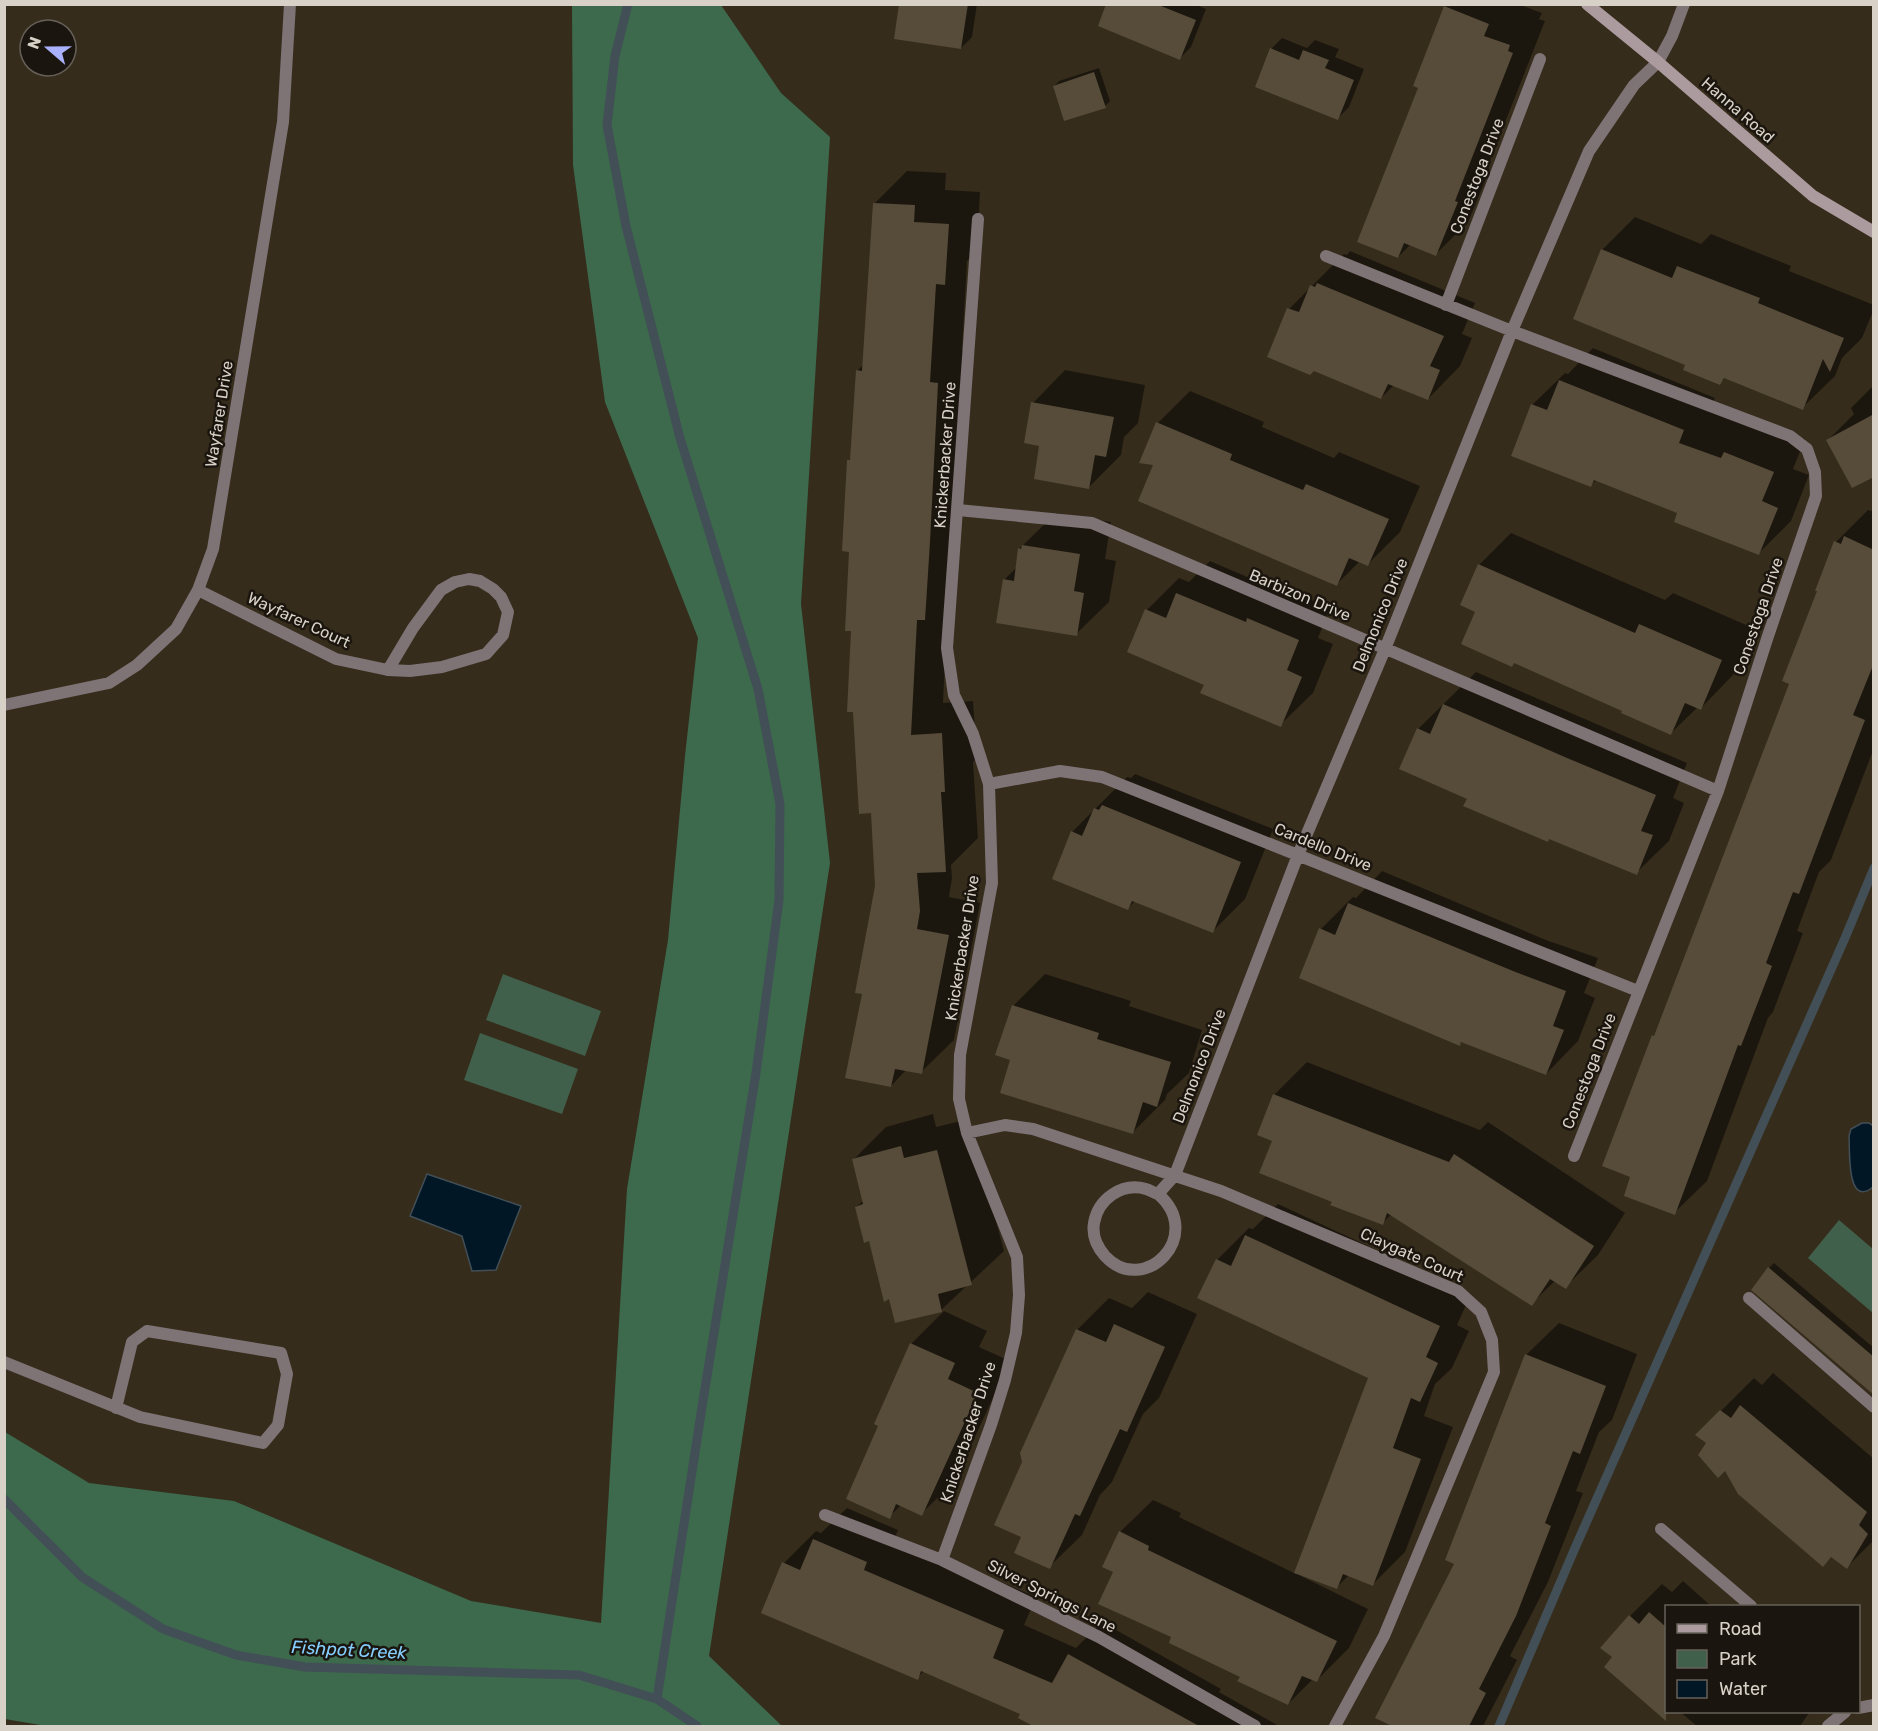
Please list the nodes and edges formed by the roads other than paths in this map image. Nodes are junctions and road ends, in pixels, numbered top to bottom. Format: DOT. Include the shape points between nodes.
graph roads {
  1 [pos="290,4"];
  2 [pos="1587,4"];
  3 [pos="1684,4"];
  4 [pos="1540,59"];
  5 [pos="1658,62"];
  6 [pos="978,219"];
  7 [pos="1874,232"];
  8 [pos="1326,256"];
  9 [pos="1446,305"];
  10 [pos="1512,331"];
  11 [pos="958,510"];
  12 [pos="198,590"];
  13 [pos="1385,649"];
  14 [pos="388,670"];
  15 [pos="4,705"];
  16 [pos="989,784"];
  17 [pos="1718,791"];
  18 [pos="1298,855"];
  19 [pos="1638,991"];
  20 [pos="967,1133"];
  21 [pos="1574,1156"];
  22 [pos="1175,1175"];
  23 [pos="1158,1194"];
  24 [pos="1749,1298"];
  25 [pos="4,1362"];
  26 [pos="1874,1407"];
  27 [pos="116,1408"];
  28 [pos="825,1515"];
  29 [pos="1660,1529"];
  30 [pos="942,1560"];
  31 [pos="1750,1605"];
  32 [pos="1844,1713"];
  33 [pos="1255,1726"];
  34 [pos="1335,1726"];
  35 [pos="1828,1726"];
  1 -- 12 [label="street, Wayfarer Drive" via="282,133 213,549"];
  2 -- 5 [label="street, Hanna Road"];
  3 -- 5 [label="street, Delmonico Drive"];
  4 -- 9 [label="street, Conestoga Drive"];
  5 -- 7 [label="street, Hanna Road" via="1813,196"];
  5 -- 10 [label="street, Delmonico Drive" via="1634,85 1589,151"];
  6 -- 11 [label="street, Knickerbacker Drive"];
  8 -- 9 [label="street, Conestoga Drive"];
  9 -- 10 [label="street, Conestoga Drive"];
  10 -- 13 [label="street, Delmonico Drive"];
  10 -- 17 [label="street, Conestoga Drive" via="1790,436 1807,449 1815,472 1816,496"];
  11 -- 13 [label="street, Barbizon Drive" via="1092,524"];
  11 -- 16 [label="street, Knickerbacker Drive" via="947,648 954,695 973,734"];
  12 -- 14 [label="street, Wayfarer Court" via="336,658"];
  12 -- 15 [label="street, Wayfarer Drive" via="176,629 137,665 109,683"];
  13 -- 17 [label="street, Barbizon Drive"];
  13 -- 18 [label="street, Delmonico Drive"];
  14 -- 14 [label="street, Wayfarer Court" via="442,667 486,654 503,635 508,612 501,597 480,581 469,579 441,590"];
  16 -- 18 [label="street, Cardello Drive" via="1060,771 1102,777"];
  16 -- 20 [label="street, Knickerbacker Drive" via="992,883 960,1055 960,1099"];
  17 -- 19 [label="street, Conestoga Drive"];
  18 -- 19 [label="street, Cardello Drive"];
  18 -- 22 [label="street, Delmonico Drive"];
  19 -- 21 [label="street, Conestoga Drive"];
  20 -- 22 [label="street, Claygate Court" via="1005,1125 1033,1129"];
  20 -- 30 [label="street, Knickerbacker Drive" via="1017,1257 1019,1295 1016,1333 1005,1380"];
  22 -- 23 [label="street, Delmonico Drive"];
  22 -- 34 [label="street, Claygate Court" via="1458,1291 1481,1312 1492,1340 1494,1372 1384,1636"];
  23 -- 23 [label="street" via="1131,1187 1105,1200 1094,1223 1095,1238 1110,1261 1132,1270 1147,1268 1168,1254 1176,1227 1173,1213"];
  24 -- 26 [label="street"];
  25 -- 27 [label="street"];
  27 -- 27 [label="street" via="140,1417 263,1443 278,1425 287,1374 281,1353 147,1331 132,1342"];
  28 -- 30 [label="street, Silver Springs Lane"];
  29 -- 31 [label="street"];
  30 -- 33 [label="street, Silver Springs Lane" via="1099,1636"];
  32 -- 35 [label="street"];
}
